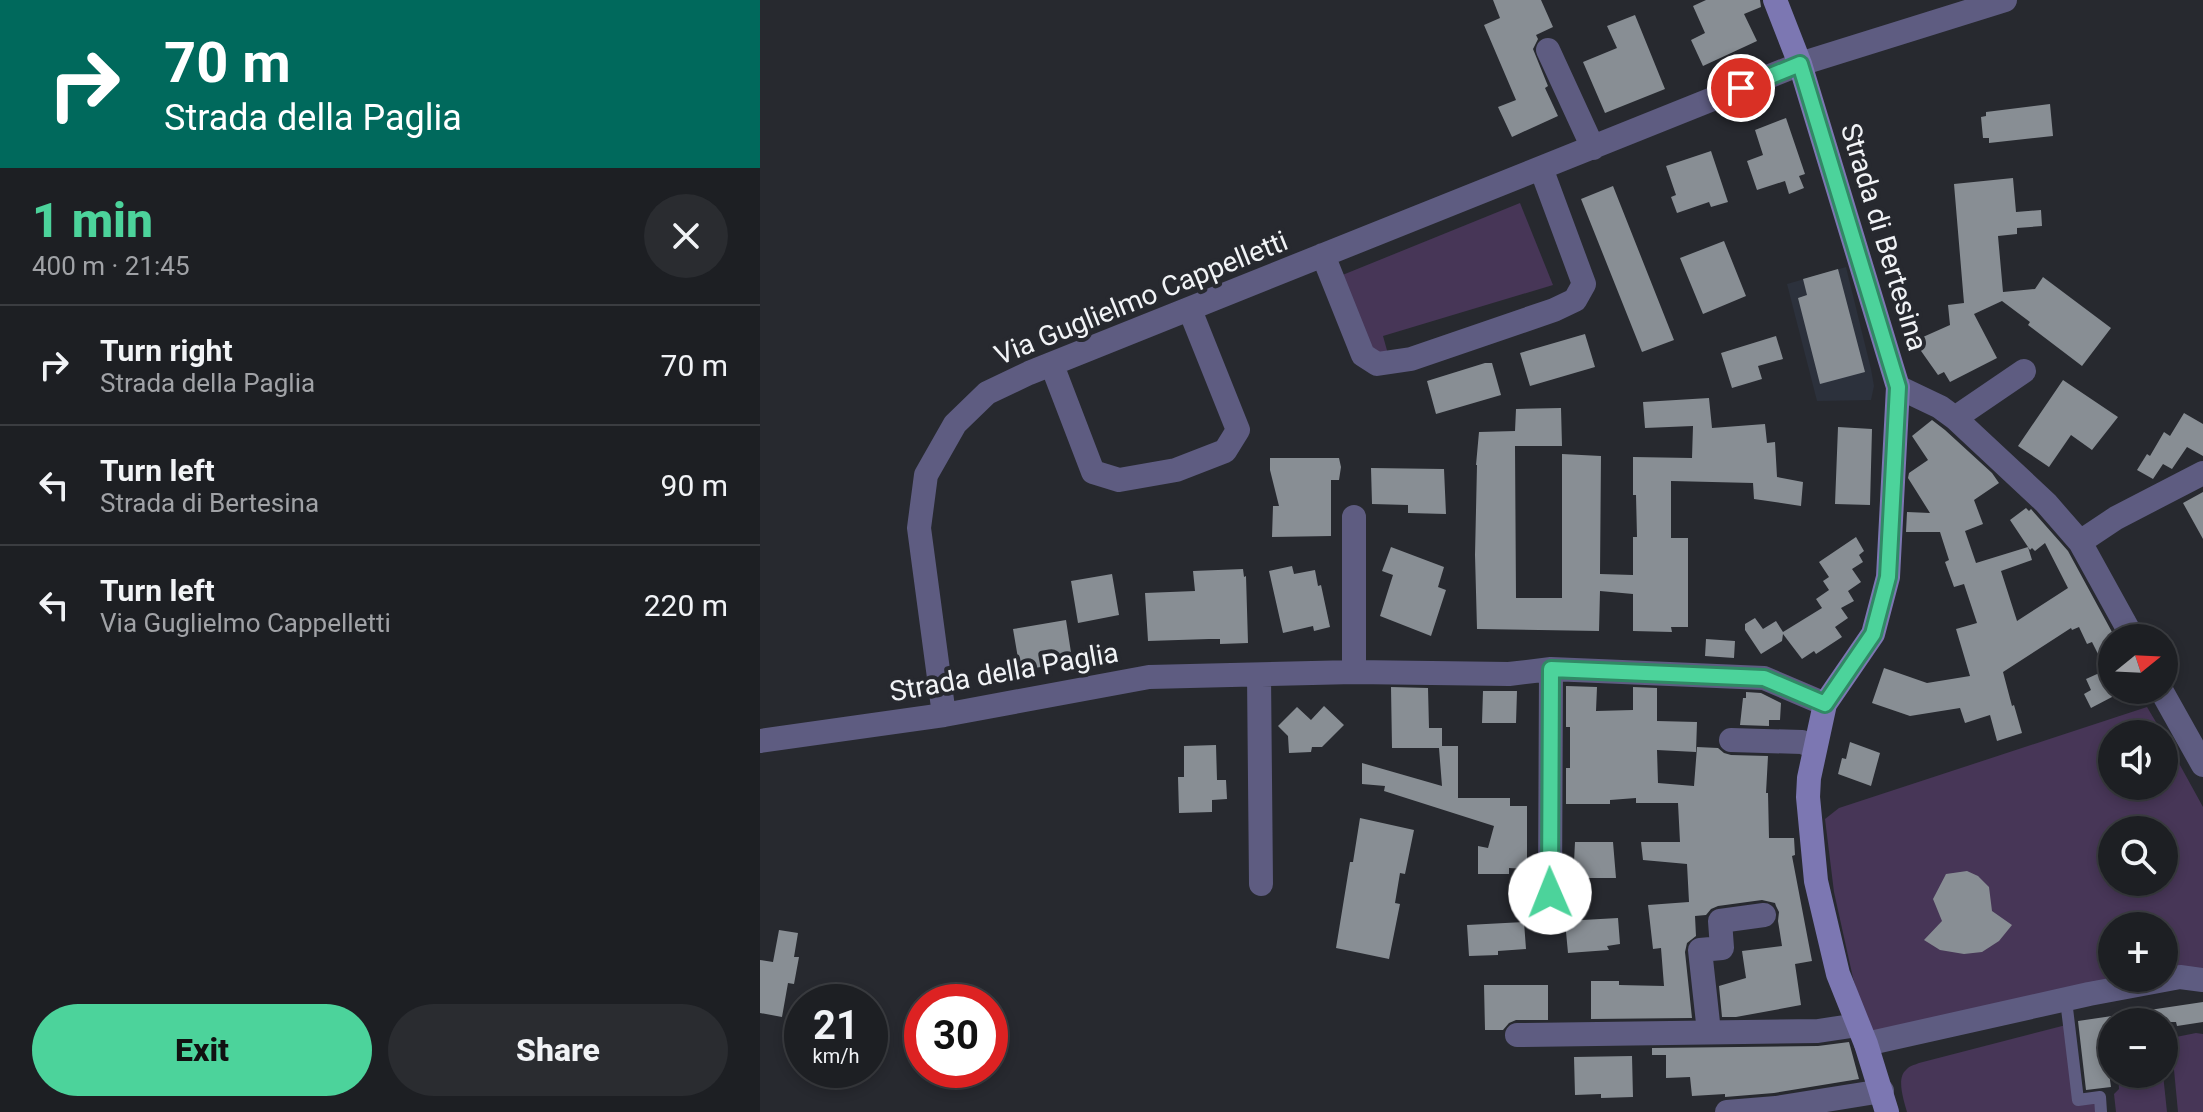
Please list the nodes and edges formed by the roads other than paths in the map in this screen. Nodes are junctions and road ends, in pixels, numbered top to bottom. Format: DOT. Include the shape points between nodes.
graph roads {
  1 [pos="1775,0"];
  2 [pos="2005,0"];
  3 [pos="1548,50"];
  4 [pos="1800,64"];
  5 [pos="1593,148"];
  6 [pos="1541,168"];
  7 [pos="1323,255"];
  8 [pos="1190,310"];
  9 [pos="1052,365"];
  10 [pos="2024,371"];
  11 [pos="1898,387"];
  12 [pos="1955,418"];
  13 [pos="2203,473"];
  14 [pos="1354,517"];
  15 [pos="2080,542"];
  16 [pos="2125,624"];
  17 [pos="1551,669"];
  18 [pos="1354,672"];
  19 [pos="1259,675"];
  20 [pos="1825,704"];
  21 [pos="2170,704"];
  22 [pos="944,715"];
  23 [pos="1731,740"];
  24 [pos="760,741"];
  25 [pos="1815,747"];
  26 [pos="2203,765"];
  27 [pos="1261,884"];
  28 [pos="1550,893"];
  29 [pos="1764,915"];
  30 [pos="2203,980"];
  31 [pos="2066,1000"];
  32 [pos="1709,1032"];
  33 [pos="1862,1034"];
  34 [pos="1517,1035"];
  35 [pos="1885,1102"];
  36 [pos="1727,1112"];
  37 [pos="2101,1112"];
  1 -- 4 [label="street, Strada di Bertesina"];
  2 -- 4 [label="street"];
  3 -- 5 [label="street"];
  4 -- 5 [label="street, Via Guglielmo Cappelletti"];
  4 -- 11 [label="street, Strada di Bertesina"];
  5 -- 6 [label="street, Via Guglielmo Cappelletti"];
  6 -- 7 [label="street, Via Guglielmo Cappelletti"];
  6 -- 7 [label="street" via="1584,284 1575,300 1554,310 1411,359 1377,364 1363,355"];
  7 -- 8 [label="street, Via Guglielmo Cappelletti"];
  8 -- 9 [label="street, Via Guglielmo Cappelletti"];
  8 -- 9 [label="street" via="1238,430 1225,451 1176,470 1119,480 1093,472"];
  9 -- 22 [label="street, Via Guglielmo Cappelletti" via="987,393 955,424 926,475 919,528"];
  10 -- 12 [label="street"];
  11 -- 12 [label="street"];
  11 -- 20 [label="street, Strada di Bertesina" via="1888,577 1873,634"];
  12 -- 15 [label="street"];
  13 -- 15 [label="street"];
  14 -- 18 [label="street"];
  15 -- 16 [label="street"];
  17 -- 18 [label="street, Strada della Paglia" via="1509,674"];
  17 -- 20 [label="street, Strada della Paglia" via="1764,678"];
  17 -- 28 [label="street"];
  18 -- 19 [label="street, Strada della Paglia"];
  19 -- 22 [label="street, Strada della Paglia" via="1149,677"];
  19 -- 27 [label="street"];
  20 -- 25 [label="street, Strada di Bertesina"];
  21 -- 26 [label="street"];
  22 -- 24 [label="street, Strada della Paglia"];
  23 -- 25 [label="street"];
  25 -- 33 [label="street, Strada di Bertesina" via="1808,797 1816,881 1838,974"];
  29 -- 32 [label="street" via="1720,921 1722,948 1700,950"];
  30 -- 31 [label="street" via="2180,977"];
  31 -- 33 [label="street"];
  31 -- 37 [label="lane" via="2078,1100 2100,1097"];
  32 -- 33 [label="street"];
  32 -- 34 [label="street"];
  33 -- 35 [label="street, Strada di Bertesina"];
  35 -- 36 [label="street, Strada di Bertesina"];
}
